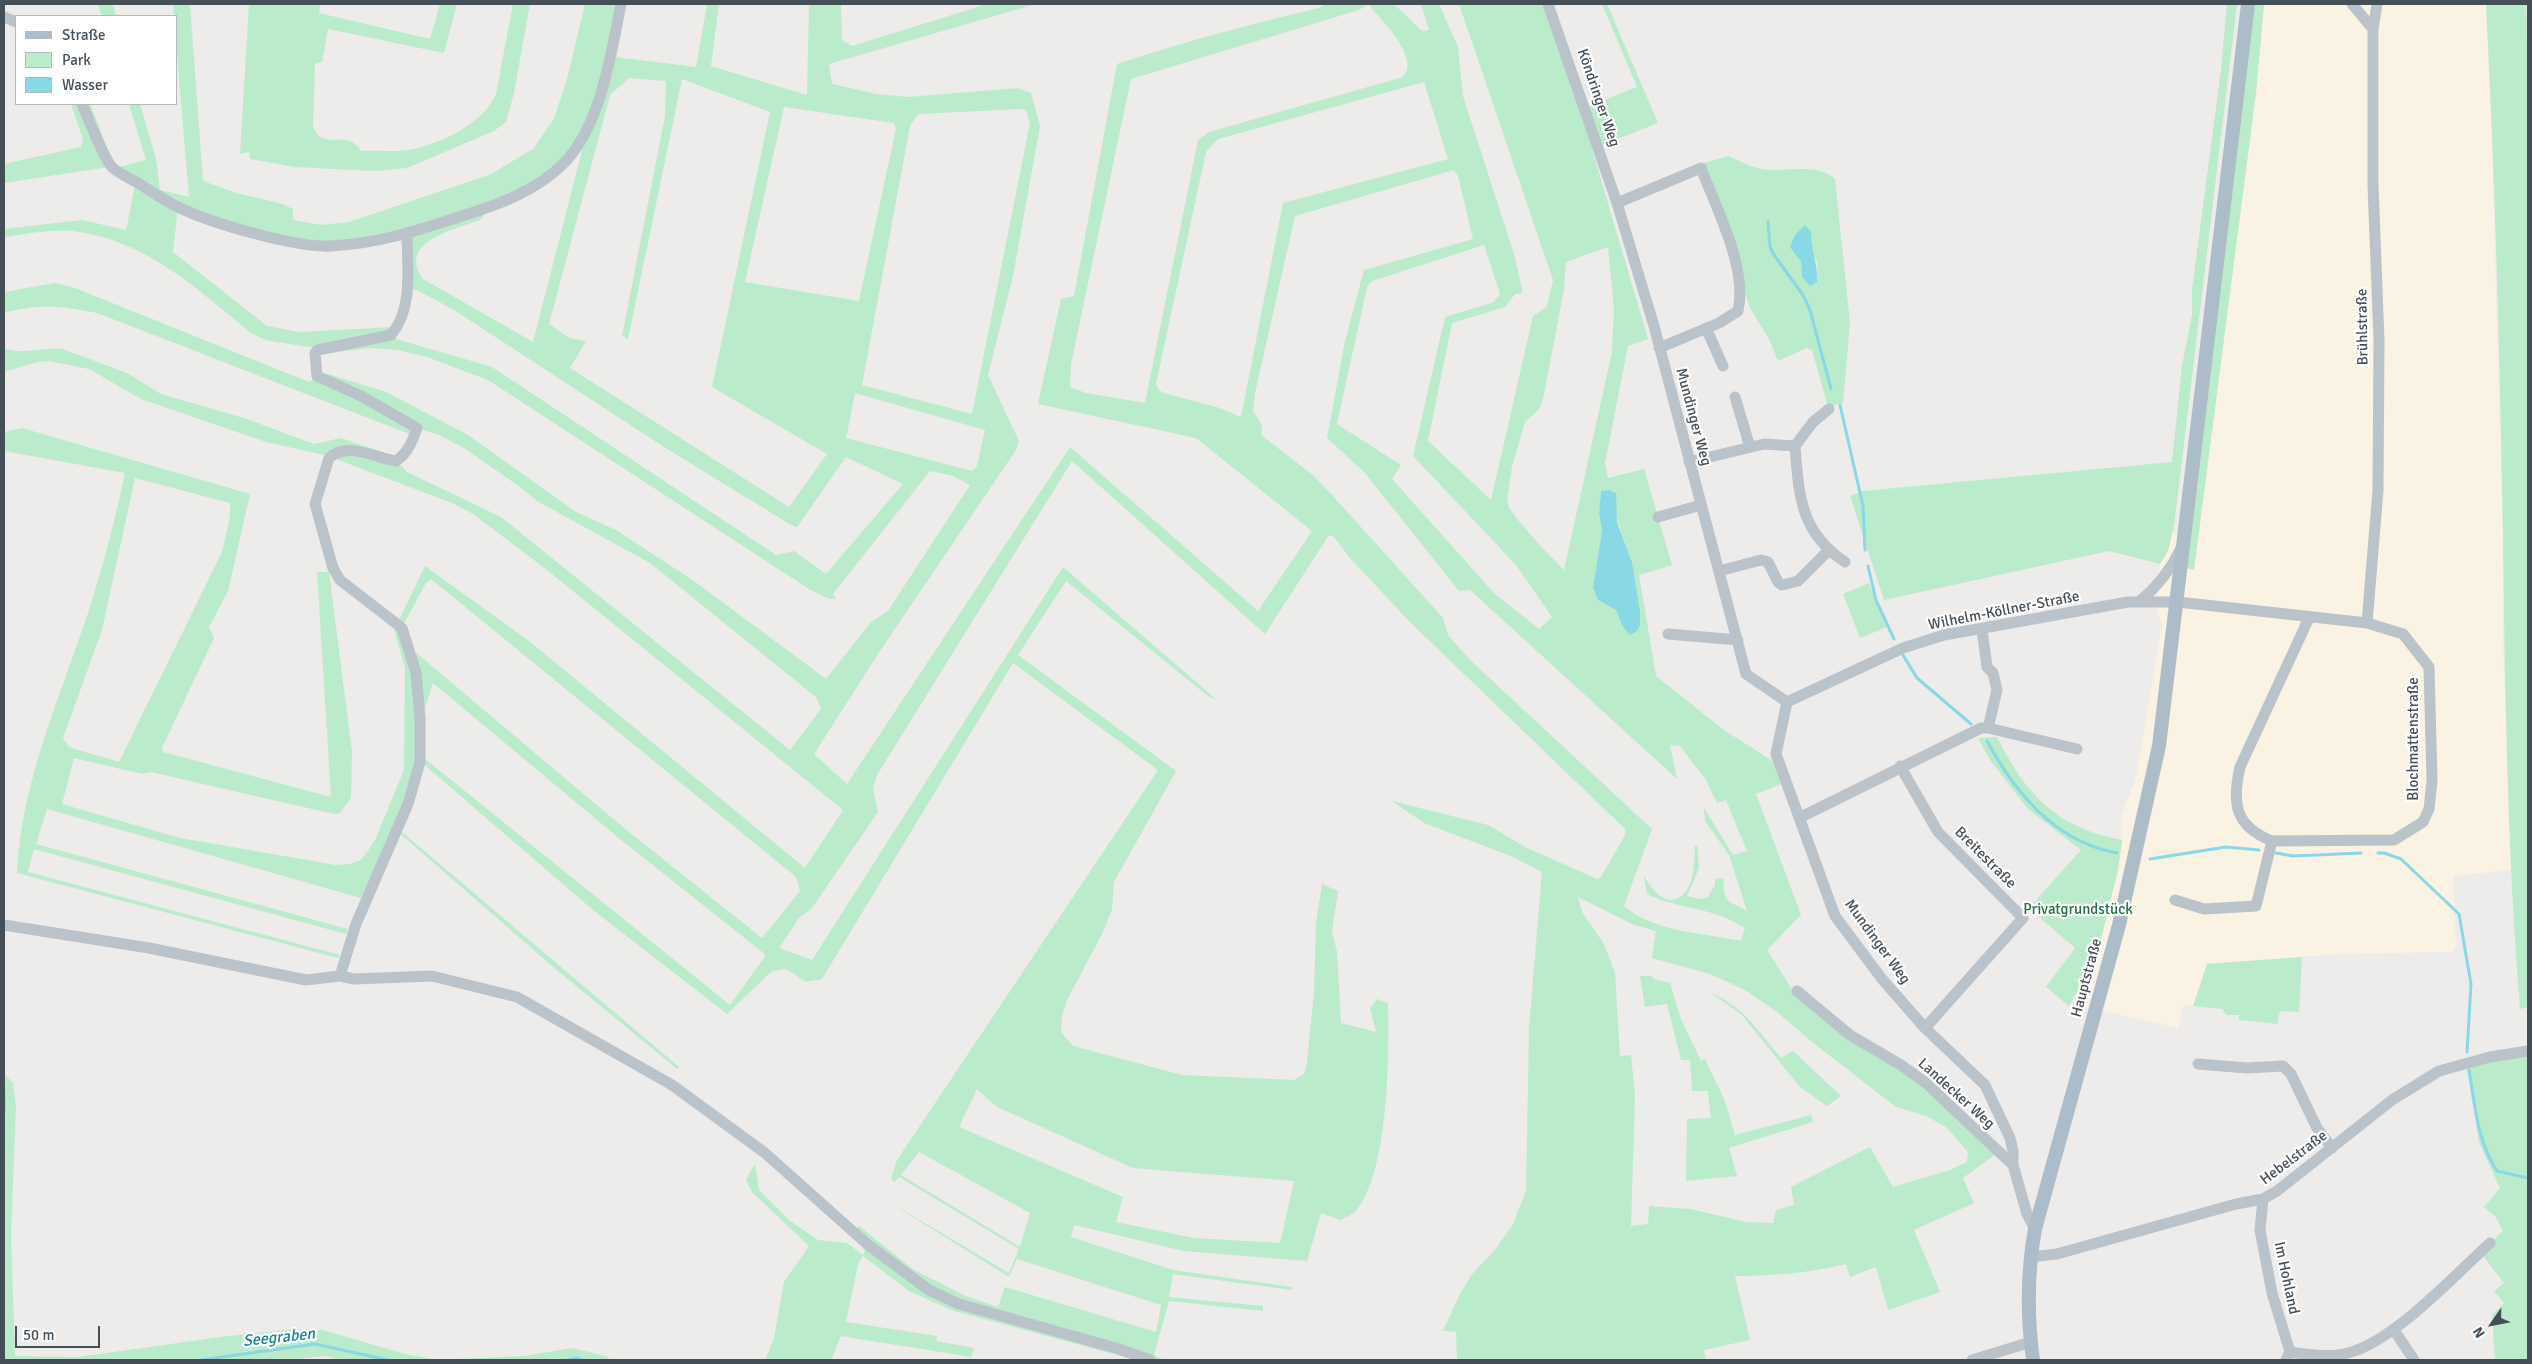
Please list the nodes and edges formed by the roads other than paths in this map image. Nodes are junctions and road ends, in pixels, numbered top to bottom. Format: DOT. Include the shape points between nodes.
graph roads {
  1 [pos="621,4"];
  2 [pos="1548,4"];
  3 [pos="2248,4"];
  4 [pos="2352,4"];
  5 [pos="2377,4"];
  6 [pos="2373,29"];
  7 [pos="82,105"];
  8 [pos="1617,203"];
  9 [pos="407,233"];
  10 [pos="1706,328"];
  11 [pos="1659,348"];
  12 [pos="1723,366"];
  13 [pos="1735,397"];
  14 [pos="1829,409"];
  15 [pos="1795,446"];
  16 [pos="1750,447"];
  17 [pos="1689,462"];
  18 [pos="1701,505"];
  19 [pos="1658,517"];
  20 [pos="2185,540"];
  21 [pos="1828,551"];
  22 [pos="1845,562"];
  23 [pos="1719,571"];
  24 [pos="2140,601"];
  25 [pos="2178,602"];
  26 [pos="2309,618"];
  27 [pos="2367,623"];
  28 [pos="1982,630"];
  29 [pos="1668,634"];
  30 [pos="1738,640"];
  31 [pos="1787,702"];
  32 [pos="1988,728"];
  33 [pos="2077,749"];
  34 [pos="1900,766"];
  35 [pos="1798,818"];
  36 [pos="2272,841"];
  37 [pos="2176,900"];
  38 [pos="4,925"];
  39 [pos="340,976"];
  40 [pos="1797,991"];
  41 [pos="1925,1028"];
  42 [pos="2528,1051"];
  43 [pos="2198,1064"];
  44 [pos="2332,1148"];
  45 [pos="2013,1165"];
  46 [pos="2263,1199"];
  47 [pos="2035,1230"];
  48 [pos="2490,1243"];
  49 [pos="2030,1257"];
  50 [pos="2394,1330"];
  51 [pos="2031,1342"];
  52 [pos="2288,1356"];
  53 [pos="1150,1360"];
  54 [pos="1972,1360"];
  55 [pos="2033,1360"];
  56 [pos="2414,1360"];
  1 -- 9 [label="street" via="591,118 579,144 565,162 544,180 494,206"];
  2 -- 8 [label="street, Köndringer Weg"];
  3 -- 20 [label="main road, Hauptstraße"];
  4 -- 6 [label="street"];
  5 -- 6 [label="street, Brühlstraße"];
  6 -- 27 [label="street, Brühlstraße" via="2373,185 2380,340 2378,472"];
  7 -- 9 [label="street" via="112,168 178,207 200,216 282,240 328,246 380,241"];
  8 -- 10 [label="street" via="1700,168 1733,253 1741,297 1738,311"];
  8 -- 11 [label="street, Mundinger Weg"];
  9 -- 39 [label="street" via="408,290 399,326 391,335 315,353 317,376 416,428 411,445 396,462 347,450 334,454 329,458 315,504 333,568 340,580 402,628 416,673 420,718 420,762 408,804 356,924"];
  10 -- 11 [label="street"];
  10 -- 12 [label="street"];
  11 -- 17 [label="street, Mundinger Weg"];
  13 -- 16 [label="street"];
  14 -- 15 [label="street" via="1813,422"];
  15 -- 16 [label="street" via="1764,444"];
  15 -- 21 [label="street" via="1799,499 1814,534"];
  16 -- 17 [label="street"];
  17 -- 18 [label="street, Mundinger Weg"];
  18 -- 19 [label="street"];
  18 -- 23 [label="street, Mundinger Weg"];
  20 -- 24 [label="street" via="2171,570"];
  20 -- 25 [label="main road, Hauptstraße"];
  21 -- 22 [label="street"];
  21 -- 23 [label="street" via="1798,581 1782,584 1768,562 1761,560"];
  23 -- 30 [label="street, Mundinger Weg"];
  24 -- 25 [label="street, Wilhelm-Köllner-Straße"];
  24 -- 28 [label="street, Wilhelm-Köllner-Straße"];
  25 -- 26 [label="street, Blochmattenstraße"];
  25 -- 47 [label="main road, Hauptstraße" via="2159,746 2146,812"];
  26 -- 27 [label="street, Blochmattenstraße"];
  26 -- 36 [label="street" via="2240,767 2234,792 2237,808 2246,824"];
  27 -- 36 [label="street, Blochmattenstraße" via="2402,634 2429,667 2432,782 2424,822 2394,840"];
  28 -- 31 [label="street, Wilhelm-Köllner-Straße" via="1944,635 1904,648"];
  28 -- 32 [label="street" via="1988,667 1997,690"];
  29 -- 30 [label="street"];
  30 -- 31 [label="street, Mundinger Weg" via="1746,674"];
  31 -- 35 [label="street, Mundinger Weg" via="1776,754"];
  32 -- 33 [label="street"];
  32 -- 34 [label="street" via="1981,728"];
  34 -- 35 [label="street"];
  34 -- 41 [label="street, Breitestraße" via="1938,832 2023,918"];
  35 -- 41 [label="street, Mundinger Weg" via="1835,916 1882,979"];
  36 -- 37 [label="street" via="2256,906 2204,909"];
  38 -- 39 [label="street" via="149,948 306,980"];
  39 -- 53 [label="street" via="354,979 432,976 518,997 672,1085 764,1153 867,1244 929,1290 959,1304"];
  40 -- 45 [label="street, Landecker Weg" via="1850,1035 1926,1083"];
  41 -- 45 [label="street, Mundinger Weg" via="1985,1085 2010,1138 2014,1151"];
  42 -- 44 [label="street, Hebelstraße" via="2439,1071 2392,1100"];
  43 -- 44 [label="street" via="2247,1068 2283,1066 2292,1074 2318,1128"];
  44 -- 46 [label="street, Hebelstraße"];
  45 -- 47 [label="street, Landecker Weg"];
  46 -- 49 [label="street, Hebelstraße" via="2057,1254"];
  46 -- 52 [label="street, Im Hohland" via="2260,1230"];
  47 -- 49 [label="main road, Hauptstraße"];
  48 -- 50 [label="street"];
  49 -- 51 [label="main road, Hauptstraße" via="2028,1301"];
  50 -- 52 [label="street" via="2347,1354"];
  50 -- 56 [label="street"];
  51 -- 54 [label="street"];
  51 -- 55 [label="main road, Hauptstraße"];
}
